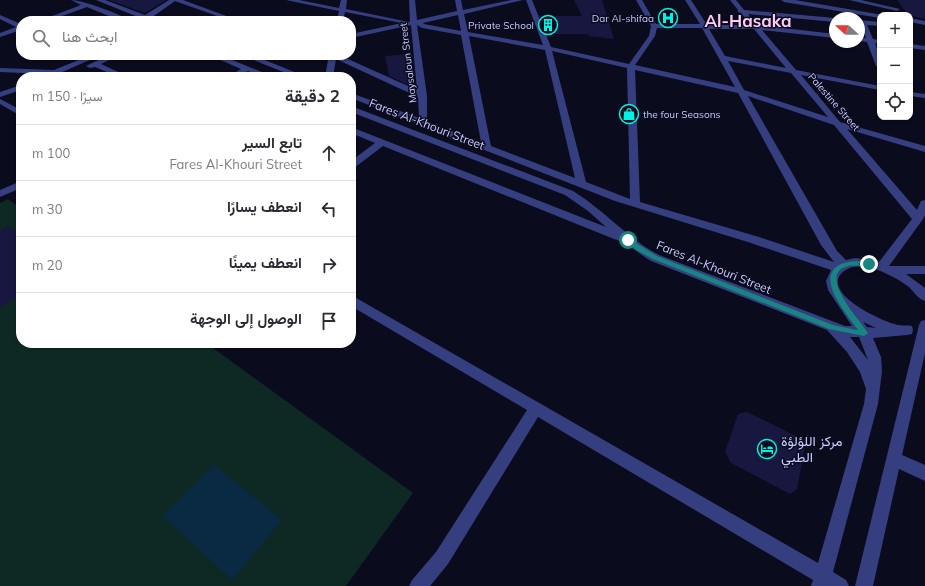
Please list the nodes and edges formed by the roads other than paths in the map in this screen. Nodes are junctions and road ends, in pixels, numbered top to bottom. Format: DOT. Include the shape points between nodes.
graph roads {
  1 [pos="74,0"];
  2 [pos="99,0"];
  3 [pos="173,0"];
  4 [pos="177,0"];
  5 [pos="289,0"];
  6 [pos="344,0"];
  7 [pos="412,0"];
  8 [pos="458,0"];
  9 [pos="520,0"];
  10 [pos="529,0"];
  11 [pos="639,0"];
  12 [pos="688,0"];
  13 [pos="733,0"];
  14 [pos="784,0"];
  15 [pos="856,0"];
  16 [pos="892,0"];
  17 [pos="88,5"];
  18 [pos="897,9"];
  19 [pos="342,11"];
  20 [pos="740,11"];
  21 [pos="900,12"];
  22 [pos="461,13"];
  23 [pos="56,16"];
  24 [pos="115,16"];
  25 [pos="141,16"];
  26 [pos="149,16"];
  27 [pos="223,16"];
  28 [pos="341,16"];
  29 [pos="877,16"];
  30 [pos="0,17"];
  31 [pos="829,19"];
  32 [pos="865,22"];
  33 [pos="413,23"];
  34 [pos="925,23"];
  35 [pos="877,24"];
  36 [pos="16,25"];
  37 [pos="913,25"];
  38 [pos="654,26"];
  39 [pos="913,26"];
  40 [pos="705,27"];
  41 [pos="755,27"];
  42 [pos="925,28"];
  43 [pos="16,30"];
  44 [pos="865,30"];
  45 [pos="465,34"];
  46 [pos="0,35"];
  47 [pos="356,35"];
  48 [pos="829,35"];
  49 [pos="865,40"];
  50 [pos="870,40"];
  51 [pos="877,41"];
  52 [pos="913,46"];
  53 [pos="548,48"];
  54 [pos="925,48"];
  55 [pos="723,58"];
  56 [pos="877,58"];
  57 [pos="85,60"];
  58 [pos="104,60"];
  59 [pos="226,60"];
  60 [pos="258,60"];
  61 [pos="332,60"];
  62 [pos="344,60"];
  63 [pos="95,64"];
  64 [pos="631,66"];
  65 [pos="248,68"];
  66 [pos="0,70"];
  67 [pos="55,72"];
  68 [pos="75,72"];
  69 [pos="113,72"];
  70 [pos="240,72"];
  71 [pos="258,72"];
  72 [pos="290,72"];
  73 [pos="330,72"];
  74 [pos="794,73"];
  75 [pos="877,87"];
  76 [pos="16,90"];
  77 [pos="740,91"];
  78 [pos="913,94"];
  79 [pos="16,96"];
  80 [pos="423,96"];
  81 [pos="925,96"];
  82 [pos="356,97"];
  83 [pos="1,101"];
  84 [pos="16,102"];
  85 [pos="16,110"];
  86 [pos="356,111"];
  87 [pos="423,123"];
  88 [pos="839,124"];
  89 [pos="356,132"];
  90 [pos="382,142"];
  91 [pos="487,148"];
  92 [pos="925,149"];
  93 [pos="356,162"];
  94 [pos="581,184"];
  95 [pos="16,186"];
  96 [pos="0,194"];
  97 [pos="925,203"];
  98 [pos="635,204"];
  99 [pos="918,219"];
  100 [pos="628,240"];
  101 [pos="841,267"];
  102 [pos="885,268"];
  103 [pos="925,270"];
  104 [pos="925,295"];
  105 [pos="841,300"];
  106 [pos="356,303"];
  107 [pos="925,324"];
  108 [pos="832,327"];
  109 [pos="907,330"];
  110 [pos="864,333"];
  111 [pos="874,392"];
  112 [pos="536,408"];
  113 [pos="895,459"];
  114 [pos="925,474"];
  115 [pos="821,581"];
  116 [pos="418,586"];
  117 [pos="840,586"];
  118 [pos="864,586"];
  1 -- 17 [label="street"];
  2 -- 25 [label="street"];
  3 -- 26 [label="street"];
  4 -- 27 [label="street"];
  5 -- 19 [label="street"];
  6 -- 19 [label="street"];
  7 -- 33 [label="street, Maysaloun Street"];
  8 -- 22 [label="street"];
  9 -- 22 [label="street"];
  10 -- 53 [label="street"];
  11 -- 38 [label="street"];
  12 -- 40 [label="street"];
  13 -- 20 [label="street, Palestine Street"];
  14 -- 29 [label="street"];
  15 -- 18 [label="street"];
  16 -- 18 [label="street"];
  17 -- 23 [label="street"];
  17 -- 24 [label="street"];
  18 -- 21 [label="street"];
  19 -- 28 [label="street"];
  19 -- 33 [label="street"];
  20 -- 31 [label="street"];
  20 -- 41 [label="street, Palestine Street"];
  22 -- 33 [label="street"];
  22 -- 45 [label="street"];
  30 -- 36 [label="street"];
  32 -- 35 [label="street"];
  33 -- 45 [label="street"];
  33 -- 47 [label="street"];
  33 -- 80 [label="street, Maysaloun Street"];
  34 -- 37 [label="street"];
  38 -- 40 [label="street"];
  38 -- 64 [label="street" via="652,36"];
  39 -- 42 [label="street"];
  40 -- 41 [label="street"];
  40 -- 55 [label="street"];
  41 -- 48 [label="street"];
  41 -- 74 [label="street, Palestine Street"];
  43 -- 46 [label="street"];
  44 -- 50 [label="street"];
  45 -- 53 [label="street"];
  45 -- 91 [label="street"];
  49 -- 50 [label="street"];
  50 -- 51 [label="street"];
  50 -- 56 [label="street"];
  52 -- 54 [label="street"];
  53 -- 64 [label="street"];
  53 -- 94 [label="street"];
  55 -- 74 [label="street"];
  55 -- 77 [label="street"];
  57 -- 67 [label="street"];
  58 -- 63 [label="street"];
  59 -- 65 [label="street"];
  60 -- 72 [label="street"];
  61 -- 73 [label="street"];
  62 -- 80 [label="street"];
  63 -- 68 [label="street"];
  63 -- 69 [label="street"];
  64 -- 77 [label="street"];
  64 -- 98 [label="street"];
  65 -- 70 [label="street"];
  65 -- 71 [label="street"];
  66 -- 67 [label="street"];
  74 -- 75 [label="street"];
  74 -- 88 [label="street, Palestine Street"];
  76 -- 83 [label="street"];
  77 -- 88 [label="street"];
  77 -- 101 [label="street"];
  78 -- 81 [label="street"];
  79 -- 83 [label="street"];
  80 -- 87 [label="street, Maysaloun Street"];
  82 -- 87 [label="street"];
  83 -- 84 [label="street"];
  83 -- 85 [label="street"];
  86 -- 100 [label="street, Fares Al-Khouri Street" via="570,193"];
  87 -- 91 [label="street"];
  88 -- 92 [label="street"];
  88 -- 99 [label="street, Palestine Street"];
  89 -- 90 [label="street"];
  90 -- 93 [label="street"];
  90 -- 100 [label="street"];
  91 -- 94 [label="street"];
  94 -- 98 [label="street"];
  95 -- 96 [label="street"];
  97 -- 99 [label="street"];
  98 -- 101 [label="street"];
  99 -- 102 [label="street"];
  100 -- 108 [label="street, Fares Al-Khouri Street" via="655,258"];
  101 -- 102 [label="street" via="858,263"];
  101 -- 105 [label="street" via="835,272 832,282"];
  102 -- 103 [label="street"];
  102 -- 104 [label="street" via="908,280"];
  105 -- 109 [label="street" via="872,322"];
  105 -- 110 [label="street"];
  106 -- 112 [label="street"];
  107 -- 109 [label="street"];
  107 -- 113 [label="street"];
  108 -- 110 [label="street, Fares Al-Khouri Street"];
  108 -- 111 [label="street" via="857,354"];
  109 -- 110 [label="street, Fares Al-Khouri Street"];
  110 -- 111 [label="street" via="874,357"];
  111 -- 115 [label="street"];
  112 -- 115 [label="street"];
  112 -- 116 [label="street" via="442,558"];
  113 -- 114 [label="street"];
  113 -- 118 [label="street"];
  115 -- 117 [label="street"];
}
